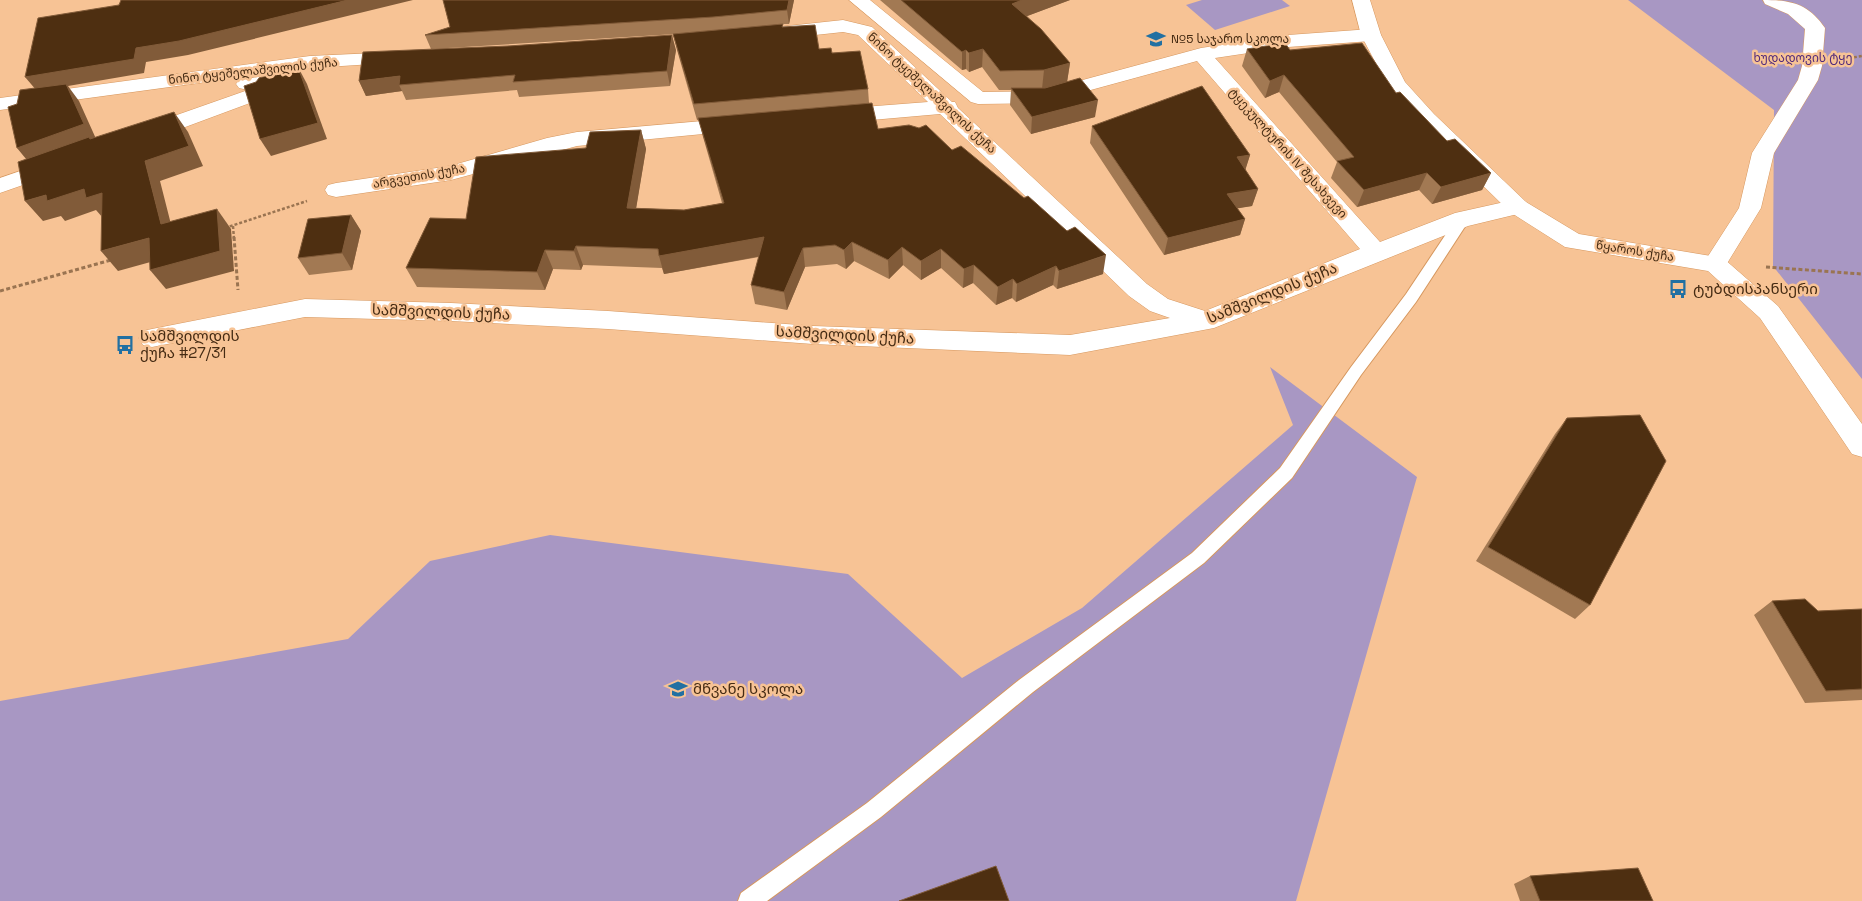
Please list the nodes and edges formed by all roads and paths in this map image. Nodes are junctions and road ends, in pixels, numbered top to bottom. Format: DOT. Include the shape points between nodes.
graph roads {
  1 [pos="858,0"];
  2 [pos="1361,0"];
  3 [pos="1772,0"];
  4 [pos="755,35"];
  5 [pos="1371,35"];
  6 [pos="1200,54"];
  7 [pos="416,58"];
  8 [pos="159,82"];
  9 [pos="0,104"];
  10 [pos="948,107"];
  11 [pos="821,118"];
  12 [pos="753,124"];
  13 [pos="128,140"];
  14 [pos="73,159"];
  15 [pos="0,186"];
  16 [pos="336,190"];
  17 [pos="1518,207"];
  18 [pos="1463,219"];
  19 [pos="233,226"];
  20 [pos="224,228"];
  21 [pos="1376,252"];
  22 [pos="121,258"];
  23 [pos="1716,264"];
  24 [pos="1862,274"];
  25 [pos="0,292"];
  26 [pos="238,320"];
  27 [pos="1205,321"];
  28 [pos="152,338"];
  29 [pos="1862,446"];
  30 [pos="749,901"];
  1 -- 6 [label="street" via="978,98 1043,97"];
  2 -- 5 [label="street, წყაროს ქუჩა"];
  3 -- 23 [label="street" via="1795,10 1815,28 1812,66 1808,80 1763,154 1750,208"];
  4 -- 10 [label="street, ნინო ტყეშელაშვილის ქუჩა" via="843,26 865,31"];
  5 -- 6 [label="street" via="1288,40"];
  5 -- 17 [label="street, წყაროს ქუჩა" via="1396,84 1427,119"];
  6 -- 21 [label="street, ტყეკულტურის IV შესახვევი"];
  7 -- 8 [label="street, ნინო ტყეშელაშვილის ქუჩა" via="310,62"];
  8 -- 9 [label="street, ნინო ტყეშელაშვილის ქუჩა"];
  8 -- 13 [label="street" via="230,86 258,83 263,86 259,93"];
  10 -- 11 [label="street"];
  10 -- 27 [label="street, ნინო ტყეშელაშვილის ქუჩა" via="1138,290 1159,305"];
  12 -- 16 [label="street, არგვეთის ქუჩა" via="570,140 451,173"];
  14 -- 15 [label="street"];
  16 -- 19 [label="path" via="275,214"];
  17 -- 18 [label="street, სამშვილდის ქუჩა"];
  17 -- 23 [label="street, წყაროს ქუჩა" via="1573,241"];
  18 -- 21 [label="street, სამშვილდის ქუჩა"];
  18 -- 30 [label="lane" via="1411,298 1356,370 1286,473 1198,558 1026,686 874,810"];
  19 -- 20 [label="path"];
  19 -- 26 [label="path"];
  21 -- 27 [label="street, სამშვილდის ქუჩა"];
  22 -- 25 [label="path"];
  23 -- 24 [label="path"];
  23 -- 29 [label="street" via="1769,312"];
  26 -- 27 [label="street, სამშვილდის ქუჩა" via="305,308 450,312 813,335 1070,345"];
  26 -- 28 [label="street, სამშვილდის ქუჩა"];
}
